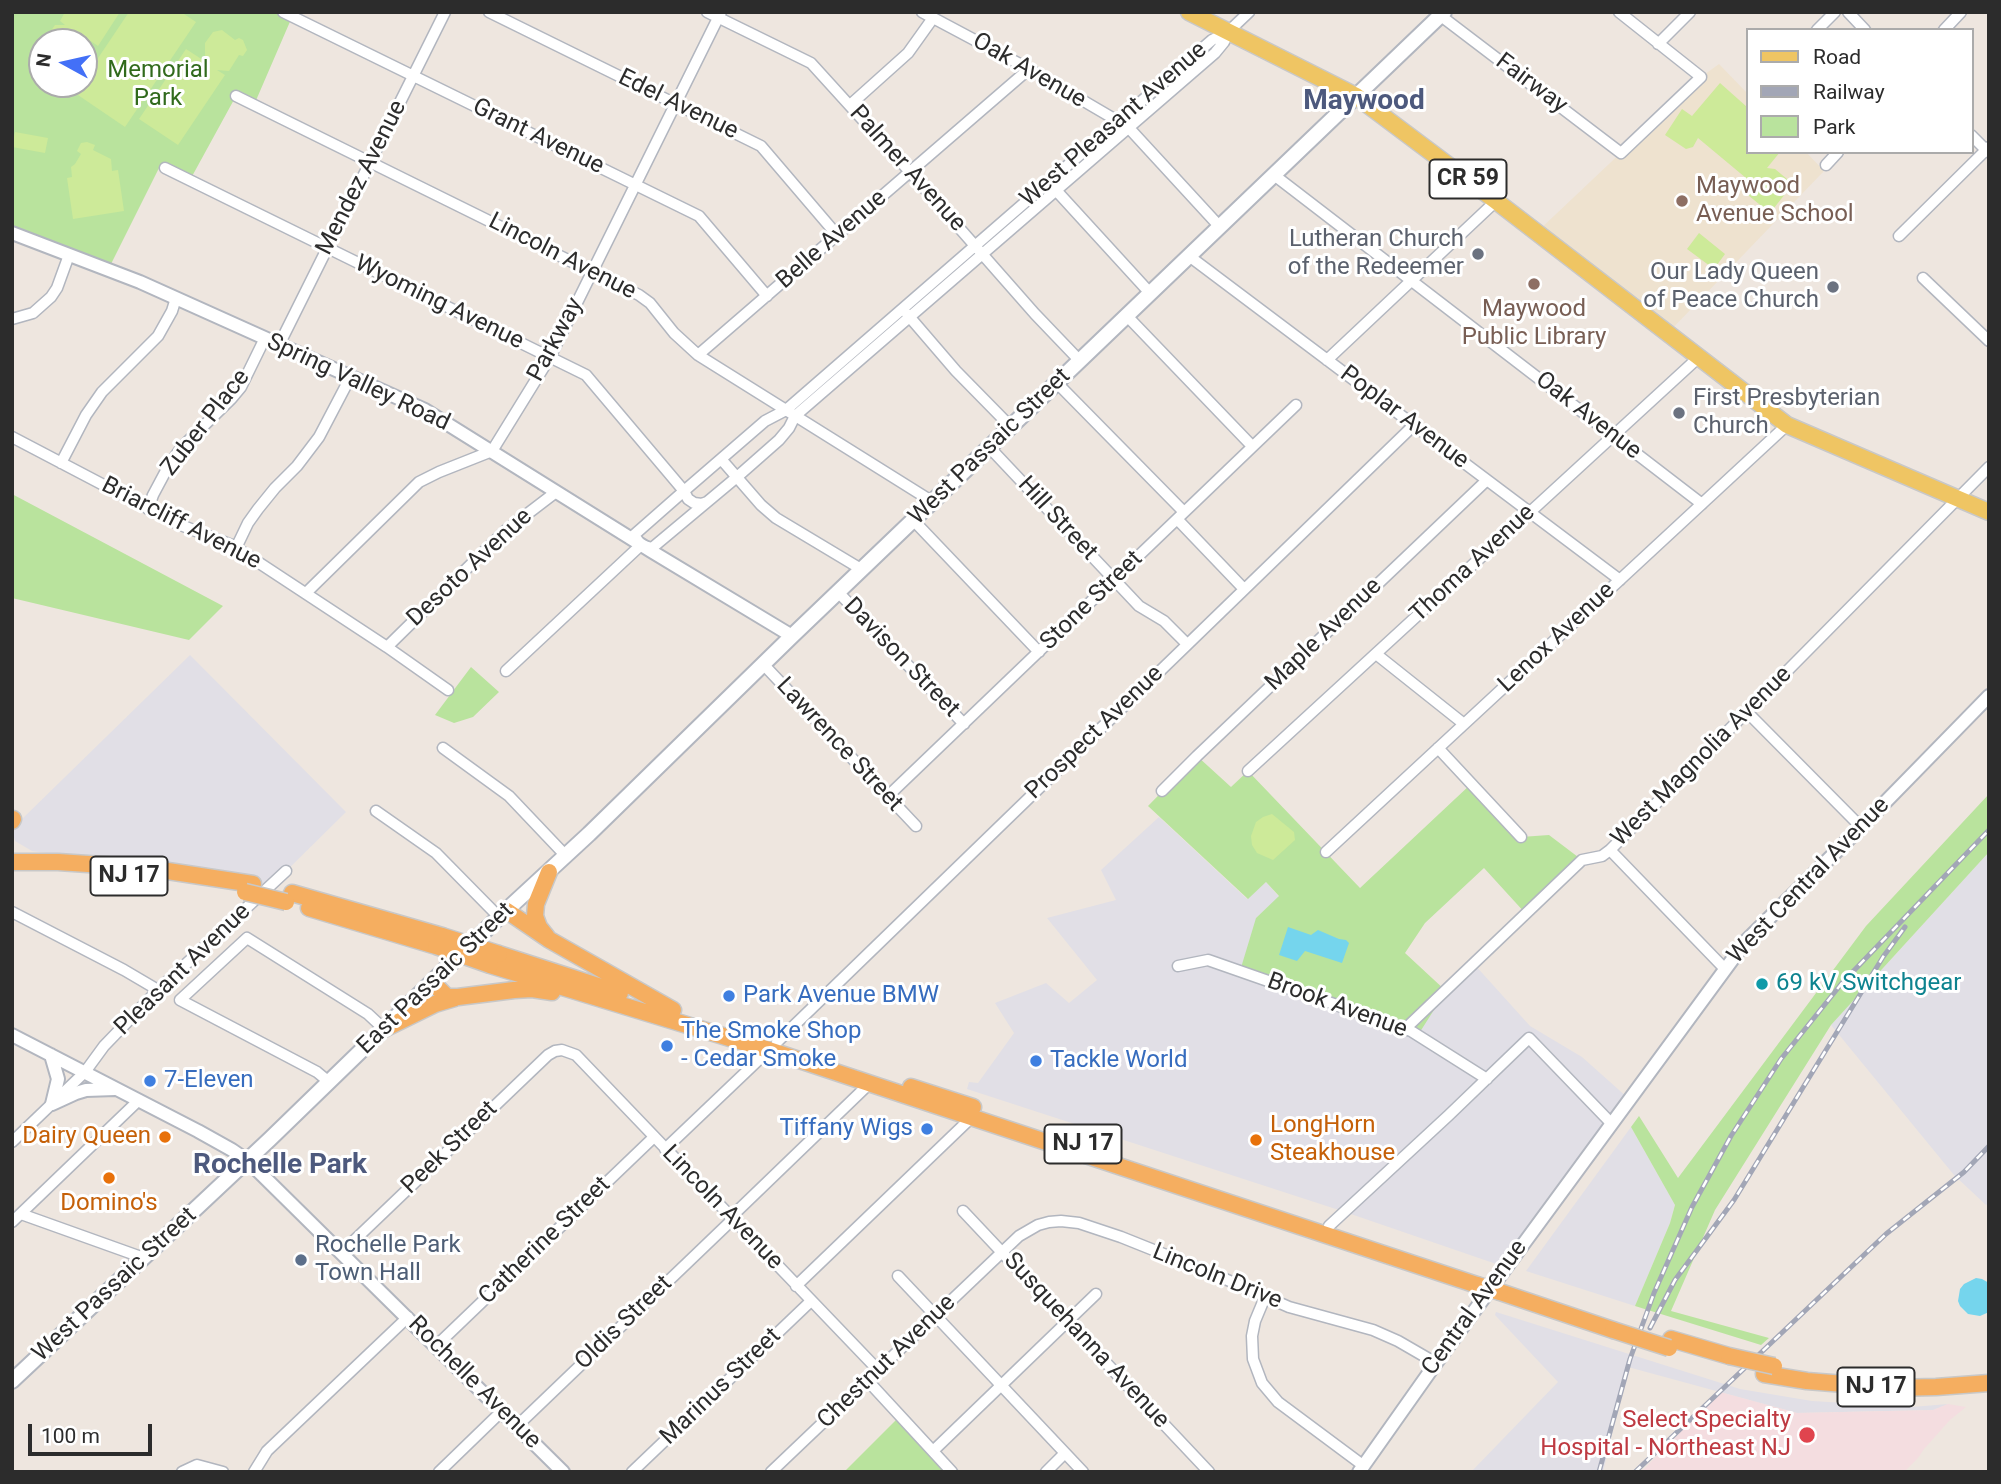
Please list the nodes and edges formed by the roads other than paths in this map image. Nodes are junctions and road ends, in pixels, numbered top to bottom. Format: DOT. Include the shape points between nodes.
graph roads {
  1 [pos="283,12"];
  2 [pos="446,12"];
  3 [pos="489,12"];
  4 [pos="707,12"];
  5 [pos="922,12"];
  6 [pos="1189,12"];
  7 [pos="1249,12"];
  8 [pos="1619,12"];
  9 [pos="1690,12"];
  10 [pos="1835,12"];
  11 [pos="1848,12"];
  12 [pos="1961,12"];
  13 [pos="1442,14"];
  14 [pos="720,15"];
  15 [pos="933,18"];
  16 [pos="1819,28"];
  17 [pos="1864,28"];
  18 [pos="1946,28"];
  19 [pos="1229,32"];
  20 [pos="1658,44"];
  21 [pos="1028,69"];
  22 [pos="413,76"];
  23 [pos="236,96"];
  24 [pos="1356,96"];
  25 [pos="676,104"];
  26 [pos="850,105"];
  27 [pos="1117,122"];
  28 [pos="1128,127"];
  29 [pos="1973,137"];
  30 [pos="1988,150"];
  31 [pos="1836,154"];
  32 [pos="370,162"];
  33 [pos="1826,164"];
  34 [pos="165,168"];
  35 [pos="910,172"];
  36 [pos="1274,175"];
  37 [pos="1048,182"];
  38 [pos="635,185"];
  39 [pos="1056,190"];
  40 [pos="1496,201"];
  41 [pos="1220,227"];
  42 [pos="12,233"];
  43 [pos="837,235"];
  44 [pos="1899,236"];
  45 [pos="327,248"];
  46 [pos="979,250"];
  47 [pos="69,255"];
  48 [pos="1189,256"];
  49 [pos="593,271"];
  50 [pos="1923,278"];
  51 [pos="1412,281"];
  52 [pos="1150,293"];
  53 [pos="767,296"];
  54 [pos="176,298"];
  55 [pos="906,312"];
  56 [pos="1126,316"];
  57 [pos="12,319"];
  58 [pos="265,338"];
  59 [pos="1989,341"];
  60 [pos="279,345"];
  61 [pos="698,355"];
  62 [pos="550,357"];
  63 [pos="1699,357"];
  64 [pos="1327,360"];
  65 [pos="1080,361"];
  66 [pos="351,376"];
  67 [pos="1057,383"];
  68 [pos="1296,405"];
  69 [pos="791,413"];
  70 [pos="1414,425"];
  71 [pos="1787,425"];
  72 [pos="1011,427"];
  73 [pos="1613,436"];
  74 [pos="12,437"];
  75 [pos="1252,446"];
  76 [pos="989,448"];
  77 [pos="492,451"];
  78 [pos="721,459"];
  79 [pos="61,463"];
  80 [pos="1989,467"];
  81 [pos="737,477"];
  82 [pos="1487,480"];
  83 [pos="684,491"];
  84 [pos="556,492"];
  85 [pos="1957,499"];
  86 [pos="709,500"];
  87 [pos="933,502"];
  88 [pos="1702,505"];
  89 [pos="148,509"];
  90 [pos="1530,512"];
  91 [pos="1989,512"];
  92 [pos="1180,516"];
  93 [pos="914,521"];
  94 [pos="641,545"];
  95 [pos="236,548"];
  96 [pos="862,569"];
  97 [pos="1114,579"];
  98 [pos="1620,580"];
  99 [pos="1244,589"];
  100 [pos="838,592"];
  101 [pos="306,593"];
  102 [pos="792,636"];
  103 [pos="1187,644"];
  104 [pos="387,647"];
  105 [pos="1039,652"];
  106 [pos="1376,654"];
  107 [pos="763,664"];
  108 [pos="506,671"];
  109 [pos="448,690"];
  110 [pos="1989,696"];
  111 [pos="1747,712"];
  112 [pos="964,724"];
  113 [pos="1464,724"];
  114 [pos="443,748"];
  115 [pos="1438,748"];
  116 [pos="1248,771"];
  117 [pos="1162,791"];
  118 [pos="888,796"];
  119 [pos="625,798"];
  120 [pos="376,811"];
  121 [pos="916,826"];
  122 [pos="1861,827"];
  123 [pos="1521,837"];
  124 [pos="12,848"];
  125 [pos="1611,850"];
  126 [pos="1326,852"];
  127 [pos="566,856"];
  128 [pos="58,862"];
  129 [pos="13,870"];
  130 [pos="286,871"];
  131 [pos="549,872"];
  132 [pos="249,888"];
  133 [pos="12,912"];
  134 [pos="503,914"];
  135 [pos="548,939"];
  136 [pos="495,960"];
  137 [pos="1178,966"];
  138 [pos="1725,969"];
  139 [pos="435,980"];
  140 [pos="159,990"];
  141 [pos="458,997"];
  142 [pos="673,1010"];
  143 [pos="647,1012"];
  144 [pos="384,1029"];
  145 [pos="1405,1029"];
  146 [pos="14,1038"];
  147 [pos="773,1046"];
  148 [pos="562,1050"];
  149 [pos="51,1055"];
  150 [pos="85,1072"];
  151 [pos="1487,1079"];
  152 [pos="330,1082"];
  153 [pos="869,1084"];
  154 [pos="117,1089"];
  155 [pos="139,1100"];
  156 [pos="52,1104"];
  157 [pos="971,1118"];
  158 [pos="1611,1123"];
  159 [pos="654,1138"];
  160 [pos="12,1142"];
  161 [pos="1594,1146"];
  162 [pos="665,1149"];
  163 [pos="248,1161"];
  164 [pos="963,1210"];
  165 [pos="21,1214"];
  166 [pos="731,1219"];
  167 [pos="12,1222"];
  168 [pos="1329,1226"];
  169 [pos="1002,1252"];
  170 [pos="341,1253"];
  171 [pos="144,1258"];
  172 [pos="898,1276"];
  173 [pos="1480,1281"];
  174 [pos="796,1286"];
  175 [pos="1096,1294"];
  176 [pos="1265,1297"];
  177 [pos="811,1301"];
  178 [pos="936,1316"];
  179 [pos="408,1317"];
  180 [pos="1068,1321"];
  181 [pos="436,1346"];
  182 [pos="1436,1363"];
  183 [pos="1769,1370"];
  184 [pos="879,1371"];
  185 [pos="1989,1373"];
  186 [pos="12,1381"];
  187 [pos="867,1381"];
  188 [pos="1989,1383"];
  189 [pos="1001,1385"];
  190 [pos="502,1411"];
  191 [pos="517,1426"];
  192 [pos="933,1451"];
  193 [pos="1065,1453"];
  194 [pos="1361,1469"];
  195 [pos="182,1472"];
  196 [pos="223,1472"];
  197 [pos="254,1472"];
  198 [pos="439,1472"];
  199 [pos="563,1472"];
  200 [pos="632,1472"];
  201 [pos="771,1472"];
  202 [pos="952,1472"];
  203 [pos="1046,1472"];
  204 [pos="1083,1472"];
  205 [pos="1209,1472"];
  1 -- 22 [label="street, Grant Avenue"];
  2 -- 22 [label="street, Mendez Avenue"];
  3 -- 25 [label="street, Edel Avenue"];
  4 -- 14 [label="street, Palmer Avenue"];
  5 -- 15 [label="street, Oak Avenue"];
  6 -- 19 [label="main road, CR 59"];
  7 -- 19 [label="street"];
  8 -- 20 [label="street"];
  9 -- 20 [label="street"];
  10 -- 16 [label="street"];
  11 -- 17 [label="street"];
  12 -- 18 [label="street"];
  13 -- 20 [label="street, Fairway" via="1621,153 1701,77"];
  13 -- 24 [label="main road, West Passaic Street"];
  14 -- 25 [label="street, Parkway"];
  14 -- 26 [label="street, Palmer Avenue" via="811,63"];
  15 -- 21 [label="street, Oak Avenue"];
  15 -- 26 [label="street" via="908,53"];
  19 -- 24 [label="main road, CR 59"];
  19 -- 27 [label="street, West Pleasant Avenue" via="1212,40"];
  19 -- 28 [label="street, West Pleasant Avenue" via="1215,52"];
  21 -- 27 [label="street, Oak Avenue"];
  21 -- 35 [label="street, Belle Avenue"];
  22 -- 32 [label="street, Mendez Avenue"];
  22 -- 38 [label="street, Grant Avenue"];
  23 -- 32 [label="street, Lincoln Avenue"];
  24 -- 36 [label="main road, West Passaic Street"];
  24 -- 40 [label="main road, CR 59"];
  25 -- 38 [label="street, Parkway"];
  25 -- 43 [label="street, Edel Avenue" via="761,146"];
  26 -- 35 [label="street, Palmer Avenue"];
  27 -- 28 [label="street, Oak Avenue"];
  27 -- 37 [label="street, West Pleasant Avenue"];
  28 -- 39 [label="street, West Pleasant Avenue"];
  28 -- 41 [label="street, Oak Avenue"];
  29 -- 30 [label="street"];
  30 -- 44 [label="street"];
  31 -- 33 [label="street"];
  32 -- 45 [label="street, Mendez Avenue"];
  32 -- 49 [label="street, Lincoln Avenue"];
  34 -- 45 [label="street, Wyoming Avenue"];
  35 -- 43 [label="street, Belle Avenue"];
  35 -- 46 [label="street, Palmer Avenue"];
  36 -- 41 [label="main road, West Passaic Street"];
  36 -- 51 [label="street, Oak Avenue"];
  37 -- 39 [label="street"];
  37 -- 46 [label="street, West Pleasant Avenue"];
  38 -- 49 [label="street, Parkway"];
  38 -- 53 [label="street, Grant Avenue" via="699,216"];
  39 -- 46 [label="street, West Pleasant Avenue"];
  39 -- 52 [label="street"];
  40 -- 51 [label="street"];
  40 -- 63 [label="main road, CR 59"];
  41 -- 48 [label="main road, West Passaic Street"];
  42 -- 47 [label="street, Spring Valley Road"];
  43 -- 53 [label="street, Belle Avenue"];
  45 -- 60 [label="street, Mendez Avenue"];
  45 -- 62 [label="street, Wyoming Avenue"];
  46 -- 55 [label="street, West Pleasant Avenue"];
  46 -- 65 [label="street, Palmer Avenue"];
  47 -- 54 [label="street, Spring Valley Road"];
  47 -- 57 [label="street" via="51,297 33,313"];
  48 -- 52 [label="main road, West Passaic Street"];
  48 -- 64 [label="street, Poplar Avenue"];
  49 -- 61 [label="street, Lincoln Avenue" via="650,303"];
  49 -- 62 [label="street, Parkway"];
  50 -- 59 [label="street"];
  51 -- 64 [label="street"];
  51 -- 73 [label="street, Oak Avenue"];
  52 -- 56 [label="main road, West Passaic Street"];
  53 -- 61 [label="street, Belle Avenue"];
  54 -- 58 [label="street, Spring Valley Road"];
  54 -- 79 [label="street" via="158,336 102,392"];
  55 -- 69 [label="street, West Pleasant Avenue"];
  55 -- 72 [label="street"];
  56 -- 65 [label="main road, West Passaic Street"];
  56 -- 75 [label="street"];
  58 -- 60 [label="street, Spring Valley Road"];
  58 -- 89 [label="street, Zuber Place" via="241,387 181,448"];
  60 -- 66 [label="street, Spring Valley Road"];
  61 -- 69 [label="street, Lincoln Avenue"];
  62 -- 77 [label="street, Parkway"];
  62 -- 83 [label="street, Wyoming Avenue" via="586,375"];
  63 -- 71 [label="main road, CR 59"];
  63 -- 73 [label="street, Thoma Avenue"];
  64 -- 70 [label="street, Poplar Avenue"];
  65 -- 67 [label="main road, West Passaic Street"];
  66 -- 77 [label="street, Spring Valley Road" via="425,410"];
  66 -- 95 [label="street" via="309,452 258,509"];
  67 -- 72 [label="main road, West Passaic Street"];
  67 -- 92 [label="street"];
  68 -- 75 [label="street, Stone Street"];
  69 -- 78 [label="street, West Pleasant Avenue" via="765,421"];
  69 -- 81 [label="street, West Pleasant Avenue" via="789,428 779,440"];
  69 -- 87 [label="street, Lincoln Avenue"];
  70 -- 82 [label="street, Poplar Avenue"];
  70 -- 99 [label="street, Prospect Avenue"];
  71 -- 85 [label="main road, CR 59"];
  71 -- 88 [label="street, Lenox Avenue"];
  72 -- 76 [label="main road, West Passaic Street"];
  73 -- 88 [label="street, Oak Avenue"];
  73 -- 90 [label="street, Thoma Avenue"];
  74 -- 79 [label="street, Briarcliff Avenue"];
  75 -- 92 [label="street, Stone Street"];
  76 -- 87 [label="main road, West Passaic Street"];
  76 -- 97 [label="street, Hill Street"];
  77 -- 84 [label="street, Spring Valley Road"];
  77 -- 101 [label="street" via="419,482"];
  78 -- 81 [label="street"];
  78 -- 83 [label="street, West Pleasant Avenue"];
  79 -- 89 [label="street, Briarcliff Avenue"];
  80 -- 85 [label="street, West Magnolia Avenue"];
  81 -- 86 [label="street, West Pleasant Avenue"];
  81 -- 96 [label="street" via="776,518"];
  82 -- 90 [label="street, Poplar Avenue"];
  82 -- 117 [label="street, Maple Avenue"];
  83 -- 86 [label="street" via="694,503"];
  83 -- 94 [label="street, West Pleasant Avenue" via="634,535"];
  84 -- 94 [label="street, Spring Valley Road"];
  84 -- 104 [label="street, Desoto Avenue" via="505,531"];
  85 -- 91 [label="main road, CR 59"];
  85 -- 111 [label="street, West Magnolia Avenue"];
  86 -- 94 [label="street, West Pleasant Avenue" via="652,548"];
  87 -- 93 [label="main road, West Passaic Street"];
  88 -- 98 [label="street, Lenox Avenue"];
  89 -- 95 [label="street, Briarcliff Avenue"];
  90 -- 98 [label="street, Poplar Avenue"];
  90 -- 106 [label="street, Thoma Avenue"];
  92 -- 97 [label="street, Stone Street"];
  92 -- 99 [label="street"];
  93 -- 96 [label="main road, West Passaic Street"];
  93 -- 105 [label="street"];
  94 -- 102 [label="street, Spring Valley Road"];
  94 -- 108 [label="street, West Pleasant Avenue"];
  95 -- 101 [label="street, Briarcliff Avenue"];
  96 -- 100 [label="main road, West Passaic Street"];
  97 -- 103 [label="street, Hill Street" via="1139,606 1164,621"];
  97 -- 105 [label="street, Stone Street"];
  98 -- 113 [label="street, Lenox Avenue"];
  99 -- 103 [label="street, Prospect Avenue"];
  100 -- 102 [label="main road, West Passaic Street"];
  100 -- 112 [label="street, Davison Street"];
  101 -- 104 [label="street, Briarcliff Avenue"];
  102 -- 107 [label="main road, West Passaic Street"];
  103 -- 147 [label="street, Prospect Avenue"];
  104 -- 109 [label="street, Briarcliff Avenue"];
  105 -- 112 [label="street, Stone Street"];
  106 -- 113 [label="street"];
  106 -- 116 [label="street, Thoma Avenue"];
  107 -- 118 [label="street, Lawrence Street"];
  107 -- 119 [label="main road, West Passaic Street"];
  110 -- 122 [label="street, West Central Avenue"];
  111 -- 122 [label="street"];
  111 -- 125 [label="street, West Magnolia Avenue"];
  112 -- 118 [label="street, Stone Street"];
  113 -- 115 [label="street, Lenox Avenue"];
  114 -- 127 [label="street" via="509,796"];
  115 -- 123 [label="street"];
  115 -- 126 [label="street, Lenox Avenue"];
  118 -- 121 [label="street, Lawrence Street"];
  119 -- 127 [label="main road, East Passaic Street"];
  120 -- 134 [label="street" via="436,853"];
  122 -- 138 [label="street, West Central Avenue" via="1746,941"];
  124 -- 128 [label="highway"];
  125 -- 138 [label="street"];
  125 -- 145 [label="street, West Magnolia Avenue" via="1582,860"];
  127 -- 131 [label="main road, East Passaic Street"];
  128 -- 129 [label="highway, NJ 17"];
  128 -- 132 [label="highway, NJ 17" via="148,868"];
  129 -- 132 [label="highway, NJ 17"];
  130 -- 140 [label="street, Pleasant Avenue"];
  131 -- 134 [label="main road, East Passaic Street"];
  131 -- 135 [label="highway" via="535,916"];
  132 -- 136 [label="highway, NJ 17, bridge"];
  133 -- 140 [label="street"];
  134 -- 135 [label="highway"];
  134 -- 139 [label="main road, East Passaic Street"];
  135 -- 142 [label="highway"];
  136 -- 142 [label="highway, NJ 17"];
  136 -- 143 [label="highway, NJ 17"];
  137 -- 145 [label="street, Brook Avenue" via="1208,960"];
  138 -- 158 [label="street, West Central Avenue"];
  139 -- 141 [label="highway" via="447,997"];
  139 -- 144 [label="main road, East Passaic Street"];
  140 -- 150 [label="street, Pleasant Avenue"];
  141 -- 143 [label="highway" via="532,989"];
  141 -- 144 [label="highway"];
  142 -- 147 [label="highway, NJ 17"];
  143 -- 147 [label="highway, NJ 17"];
  144 -- 152 [label="main road, East Passaic Street"];
  144 -- 152 [label="street, Pleasant Avenue" via="368,1014 247,937 180,1000"];
  145 -- 151 [label="street, Brook Avenue"];
  146 -- 149 [label="street, Rochelle Avenue"];
  147 -- 153 [label="highway, NJ 17"];
  147 -- 162 [label="street, Prospect Avenue"];
  147 -- 168 [label="highway, NJ 17"];
  148 -- 159 [label="street, Lincoln Avenue" via="576,1055"];
  148 -- 170 [label="street, Peek Street" via="548,1055"];
  149 -- 150 [label="street, Rochelle Avenue"];
  149 -- 156 [label="street" via="58,1079"];
  150 -- 154 [label="street, Rochelle Avenue"];
  150 -- 156 [label="street, Pleasant Avenue"];
  151 -- 158 [label="street" via="1529,1038"];
  151 -- 168 [label="street"];
  152 -- 163 [label="main road, East Passaic Street"];
  153 -- 157 [label="highway, NJ 17"];
  153 -- 166 [label="street, Oldis Street"];
  154 -- 155 [label="street, Rochelle Avenue"];
  154 -- 156 [label="street" via="86,1090"];
  155 -- 163 [label="street, Rochelle Avenue"];
  155 -- 165 [label="street"];
  156 -- 160 [label="street, Pleasant Avenue"];
  157 -- 173 [label="highway, NJ 17"];
  157 -- 174 [label="street"];
  158 -- 161 [label="street, West Central Avenue"];
  159 -- 162 [label="street, Lincoln Avenue"];
  159 -- 181 [label="street, Catherine Street"];
  161 -- 182 [label="street, Central Avenue"];
  162 -- 166 [label="street, Lincoln Avenue"];
  163 -- 170 [label="street, Rochelle Avenue"];
  163 -- 171 [label="main road, West Passaic Street"];
  164 -- 169 [label="street, Susquehanna Avenue"];
  165 -- 167 [label="street"];
  165 -- 171 [label="street"];
  166 -- 174 [label="street, Lincoln Avenue"];
  166 -- 191 [label="street, Oldis Street"];
  168 -- 173 [label="highway, NJ 17"];
  169 -- 176 [label="street, Lincoln Drive" via="1038,1225 1072,1221"];
  169 -- 178 [label="street, Chestnut Avenue"];
  169 -- 180 [label="street, Susquehanna Avenue"];
  170 -- 179 [label="street, Rochelle Avenue"];
  171 -- 186 [label="main road, West Passaic Street"];
  172 -- 178 [label="street"];
  173 -- 183 [label="highway, NJ 17, bridge" via="1670,1344"];
  174 -- 177 [label="street, Lincoln Avenue"];
  175 -- 180 [label="street"];
  176 -- 182 [label="street, Lincoln Drive" via="1373,1330"];
  176 -- 194 [label="street" via="1252,1336 1253,1359 1262,1382 1278,1402"];
  177 -- 184 [label="street, Lincoln Avenue"];
  177 -- 200 [label="street, Marinus Street"];
  178 -- 184 [label="street, Chestnut Avenue"];
  178 -- 189 [label="street"];
  179 -- 181 [label="street, Rochelle Avenue"];
  179 -- 197 [label="street" via="267,1451"];
  180 -- 189 [label="street"];
  180 -- 205 [label="street, Susquehanna Avenue"];
  181 -- 190 [label="street, Rochelle Avenue"];
  182 -- 194 [label="street, Central Avenue"];
  183 -- 185 [label="highway, NJ 17" via="1893,1378"];
  183 -- 188 [label="highway, NJ 17" via="1807,1381 1894,1388"];
  184 -- 187 [label="street, Chestnut Avenue"];
  187 -- 192 [label="street"];
  187 -- 201 [label="street, Chestnut Avenue"];
  189 -- 192 [label="street"];
  189 -- 193 [label="street"];
  190 -- 191 [label="street, Rochelle Avenue"];
  190 -- 198 [label="street"];
  191 -- 199 [label="street, Rochelle Avenue"];
  192 -- 202 [label="street"];
  193 -- 203 [label="street"];
  193 -- 204 [label="street"];
  195 -- 196 [label="street" via="197,1465"];
}
